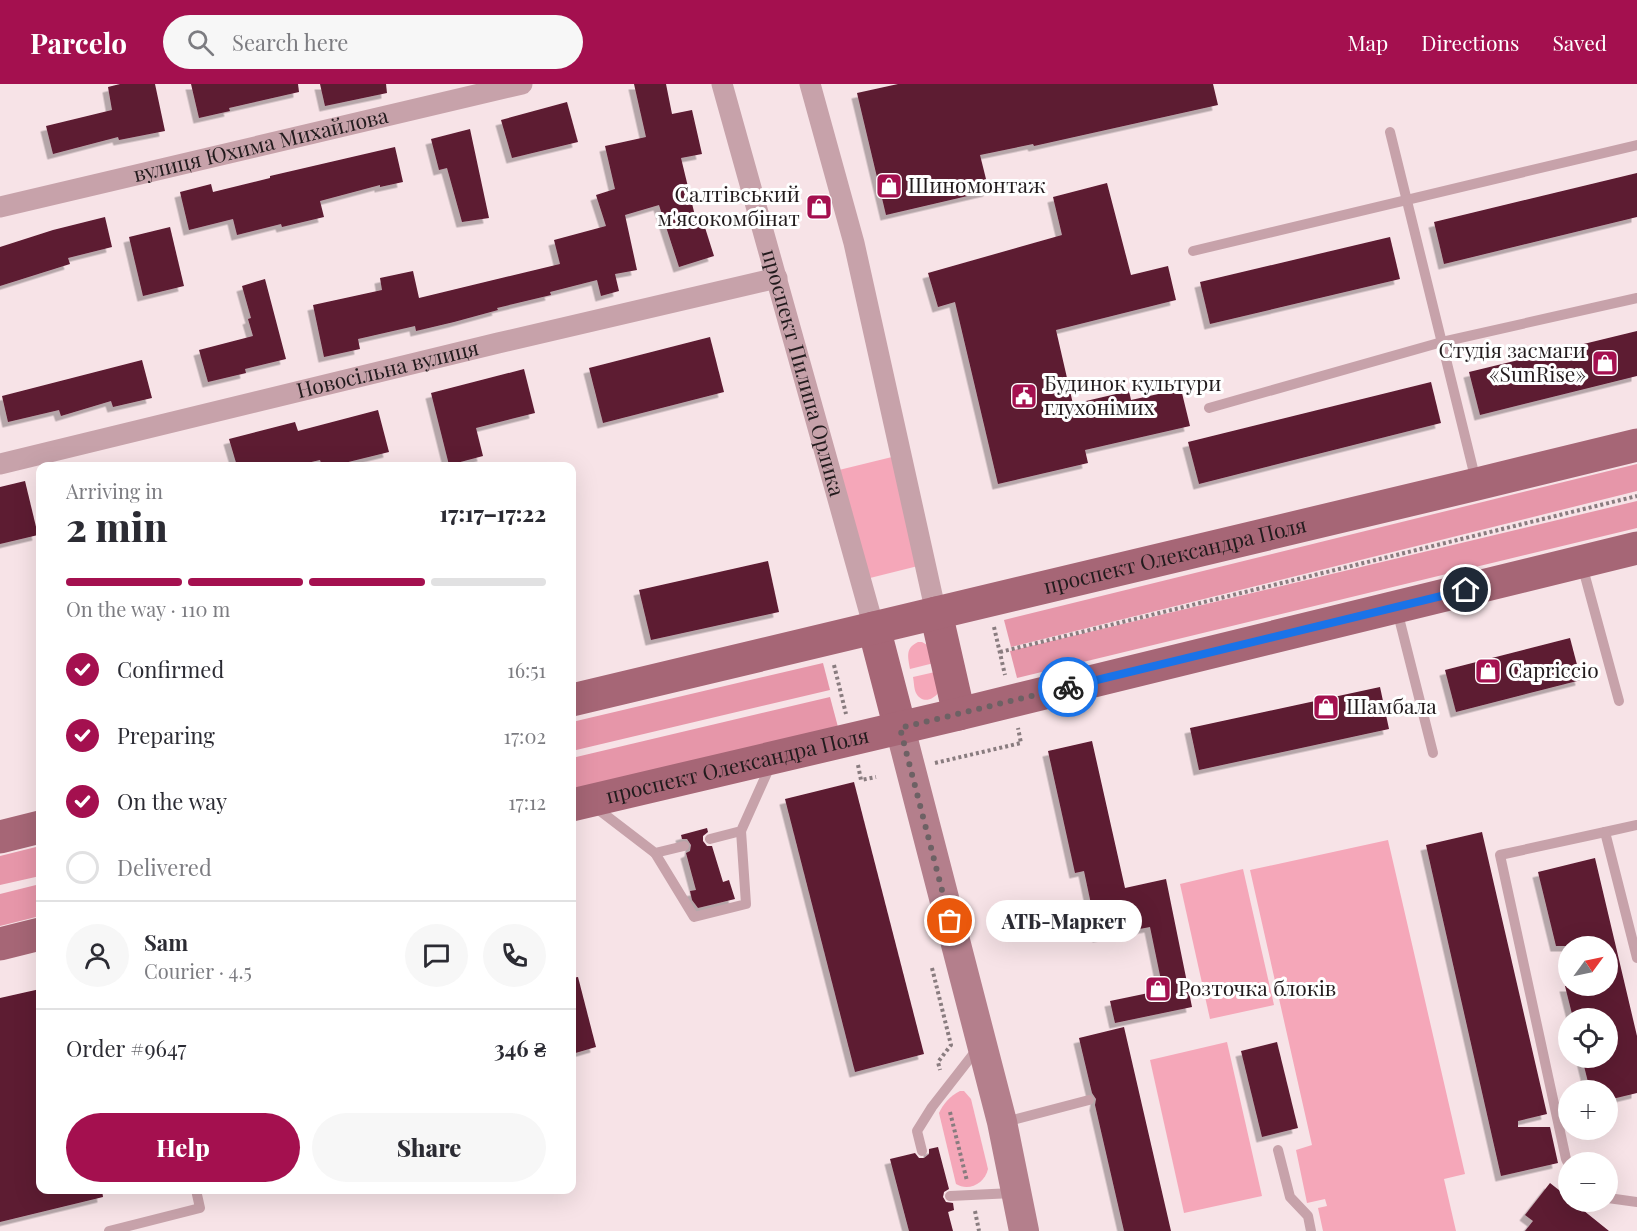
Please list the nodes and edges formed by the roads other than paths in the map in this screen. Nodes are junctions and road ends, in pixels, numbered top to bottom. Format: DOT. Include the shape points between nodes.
graph roads {
  1 [pos="522,84"];
  2 [pos="722,84"];
  3 [pos="810,84"];
  4 [pos="1390,132"];
  5 [pos="1637,145"];
  6 [pos="1407,200"];
  7 [pos="0,207"];
  8 [pos="1192,251"];
  9 [pos="777,278"];
  10 [pos="1637,298"];
  11 [pos="1442,342"];
  12 [pos="1209,408"];
  13 [pos="1637,445"];
  14 [pos="0,464"];
  15 [pos="1477,484"];
  16 [pos="1637,548"];
  17 [pos="1581,561"];
  18 [pos="1396,607"];
  19 [pos="936,613"];
  20 [pos="874,628"];
  21 [pos="576,699"];
  22 [pos="1619,701"];
  23 [pos="959,714"];
  24 [pos="900,728"];
  25 [pos="1433,753"];
  26 [pos="774,758"];
  27 [pos="580,803"];
  28 [pos="1637,825"];
  29 [pos="36,828"];
  30 [pos="741,831"];
  31 [pos="1605,831"];
  32 [pos="0,837"];
  33 [pos="710,839"];
  34 [pos="684,846"];
  35 [pos="655,853"];
  36 [pos="36,935"];
  37 [pos="0,944"];
  38 [pos="1637,957"];
  39 [pos="982,1043"];
  40 [pos="1089,1100"];
  41 [pos="1002,1122"];
  42 [pos="1278,1150"];
  43 [pos="922,1151"];
  44 [pos="1564,1152"];
  45 [pos="1017,1192"];
  46 [pos="197,1194"];
  47 [pos="951,1196"];
  48 [pos="1618,1199"];
  49 [pos="1637,1202"];
  50 [pos="109,1231"];
  51 [pos="1024,1231"];
  52 [pos="1311,1231"];
  1 -- 7 [label="street, вулиця Юхима Михайлова"];
  2 -- 9 [label="street, проспект Пилипа Орлика"];
  3 -- 19 [label="street" via="854,243"];
  4 -- 6 [label="lane"];
  5 -- 6 [label="lane"];
  6 -- 8 [label="lane"];
  6 -- 11 [label="lane"];
  9 -- 14 [label="street, Новосільна вулиця"];
  9 -- 20 [label="street, проспект Пилипа Орлика"];
  10 -- 11 [label="lane"];
  11 -- 12 [label="lane"];
  11 -- 15 [label="lane"];
  13 -- 15 [label="main road, проспект Олександра Поля"];
  15 -- 19 [label="main road, проспект Олександра Поля"];
  16 -- 17 [label="main road, проспект Олександра Поля"];
  17 -- 18 [label="main road, проспект Олександра Поля"];
  17 -- 22 [label="lane"];
  18 -- 23 [label="main road, проспект Олександра Поля"];
  18 -- 25 [label="lane"];
  19 -- 20 [label="main road, проспект Олександра Поля"];
  19 -- 23 [label="main road"];
  20 -- 21 [label="main road, проспект Олександра Поля"];
  20 -- 24 [label="main road"];
  23 -- 24 [label="main road, проспект Олександра Поля"];
  24 -- 26 [label="main road, проспект Олександра Поля"];
  24 -- 39 [label="main road"];
  26 -- 27 [label="main road, проспект Олександра Поля"];
  26 -- 30 [label="lane"];
  27 -- 35 [label="lane"];
  28 -- 31 [label="lane"];
  29 -- 32 [label="main road"];
  30 -- 33 [label="lane"];
  30 -- 35 [label="lane" via="746,903 694,917"];
  31 -- 38 [label="lane"];
  31 -- 44 [label="lane" via="1500,855"];
  34 -- 35 [label="lane"];
  36 -- 37 [label="main road"];
  39 -- 41 [label="main road"];
  39 -- 43 [label="lane" via="917,1131"];
  40 -- 41 [label="lane"];
  41 -- 45 [label="main road"];
  42 -- 52 [label="lane" via="1290,1197 1308,1216"];
  45 -- 47 [label="lane"];
  45 -- 51 [label="main road"];
  46 -- 50 [label="lane" via="200,1208"];
  48 -- 49 [label="lane"];
}
